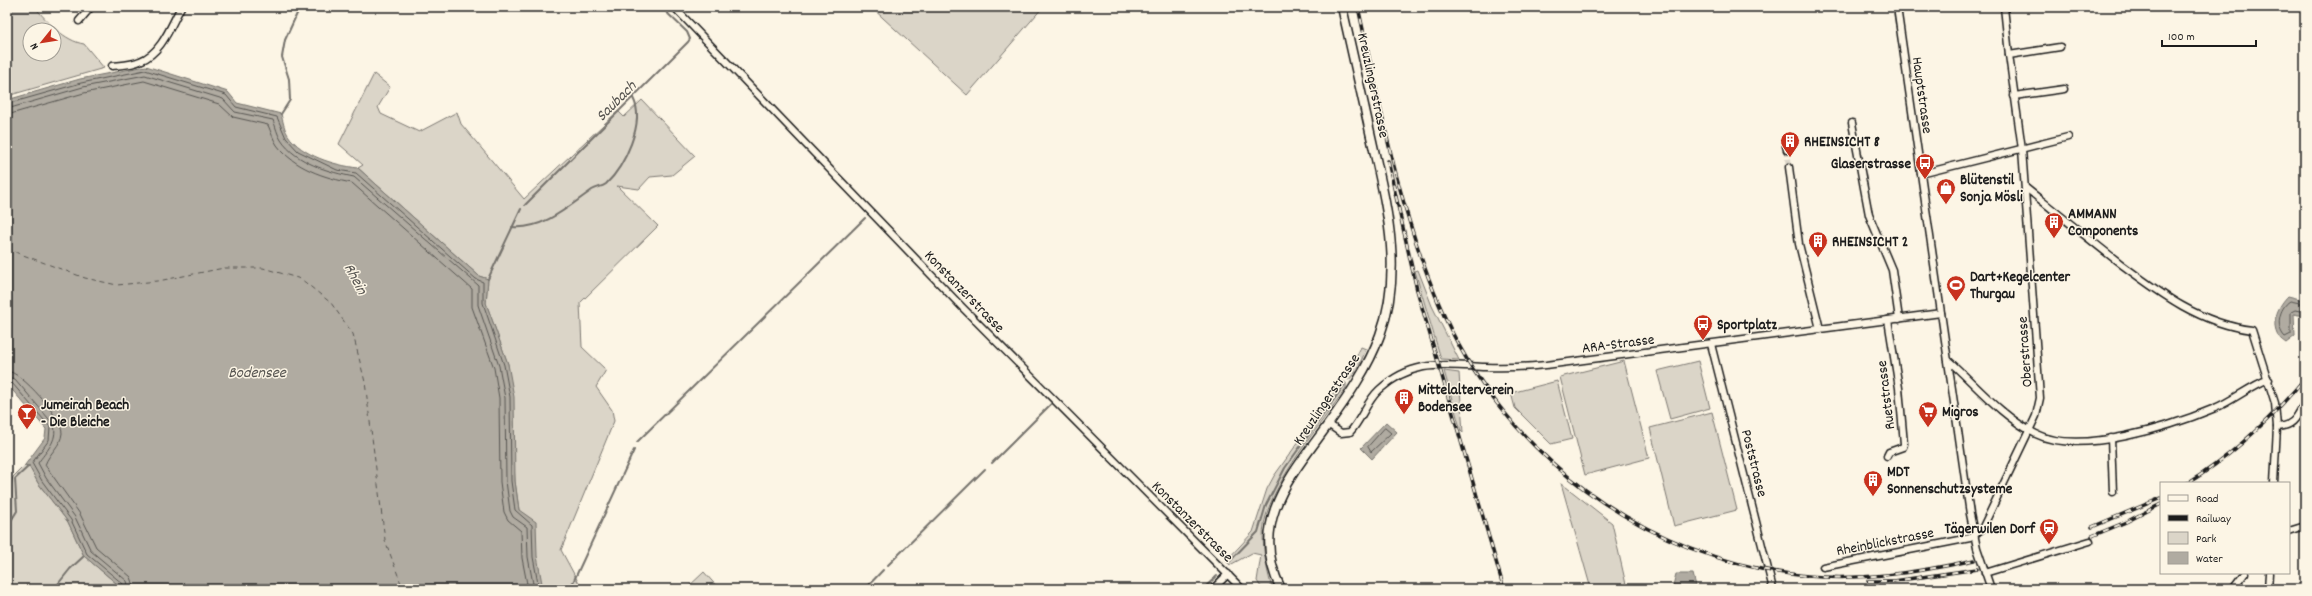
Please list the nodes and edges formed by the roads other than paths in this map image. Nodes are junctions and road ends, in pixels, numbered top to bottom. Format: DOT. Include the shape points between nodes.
graph roads {
  1 [pos="91,7"];
  2 [pos="182,7"];
  3 [pos="674,7"];
  4 [pos="1342,7"];
  5 [pos="1897,7"];
  6 [pos="2004,7"];
  7 [pos="79,22"];
  8 [pos="2060,47"];
  9 [pos="2009,54"];
  10 [pos="112,66"];
  11 [pos="2064,89"];
  12 [pos="2014,96"];
  13 [pos="1852,123"];
  14 [pos="2068,137"];
  15 [pos="2022,149"];
  16 [pos="1789,167"];
  17 [pos="1921,174"];
  18 [pos="2026,188"];
  19 [pos="1941,313"];
  20 [pos="1899,319"];
  21 [pos="1888,320"];
  22 [pos="1820,329"];
  23 [pos="1711,344"];
  24 [pos="1948,360"];
  25 [pos="2269,379"];
  26 [pos="2305,402"];
  27 [pos="1328,424"];
  28 [pos="2277,427"];
  29 [pos="2029,430"];
  30 [pos="2111,438"];
  31 [pos="1887,456"];
  32 [pos="2274,482"];
  33 [pos="2113,492"];
  34 [pos="2305,526"];
  35 [pos="2290,531"];
  36 [pos="1974,536"];
  37 [pos="2090,541"];
  38 [pos="1823,567"];
  39 [pos="1985,573"];
  40 [pos="1228,574"];
  41 [pos="2244,574"];
  42 [pos="2269,574"];
  43 [pos="1213,589"];
  44 [pos="1242,589"];
  45 [pos="1281,589"];
  46 [pos="1773,589"];
  47 [pos="1991,589"];
  48 [pos="2233,589"];
  49 [pos="2268,589"];
  1 -- 7 [label="street"];
  2 -- 10 [label="street" via="170,30 148,57 141,61"];
  3 -- 40 [label="street, Konstanzerstrasse" via="896,239"];
  4 -- 27 [label="main road, Kreuzlingerstrasse" via="1386,210 1392,261 1388,304 1376,345 1363,374"];
  5 -- 17 [label="street, Hauptstrasse"];
  6 -- 9 [label="street, Oberstrasse"];
  8 -- 9 [label="street"];
  9 -- 12 [label="street, Oberstrasse"];
  11 -- 12 [label="street"];
  12 -- 15 [label="street, Oberstrasse"];
  13 -- 20 [label="street" via="1869,215 1892,270"];
  14 -- 15 [label="street"];
  15 -- 17 [label="street"];
  15 -- 18 [label="street, Oberstrasse"];
  16 -- 22 [label="street" via="1799,244"];
  17 -- 19 [label="street, Hauptstrasse"];
  18 -- 25 [label="street" via="2169,299 2205,318 2239,329 2252,330"];
  18 -- 29 [label="street, Oberstrasse" via="2040,398 2036,416"];
  19 -- 20 [label="street, ARA-Strasse"];
  19 -- 24 [label="street, Hauptstrasse"];
  20 -- 21 [label="street, ARA-Strasse"];
  21 -- 22 [label="street, ARA-Strasse"];
  21 -- 31 [label="street, Ruetstrasse" via="1899,388 1904,444 1903,448 1889,452"];
  22 -- 23 [label="street, ARA-Strasse"];
  23 -- 27 [label="street, ARA-Strasse" via="1511,368 1428,365 1399,375 1388,382 1370,399 1350,432 1342,433"];
  23 -- 46 [label="street, Poststrasse"];
  24 -- 29 [label="street" via="1984,395"];
  24 -- 36 [label="street, Hauptstrasse"];
  25 -- 28 [label="street"];
  25 -- 30 [label="street" via="2227,403 2171,426"];
  26 -- 28 [label="street" via="2295,420"];
  27 -- 45 [label="main road, Kreuzlingerstrasse" via="1285,484 1275,505 1270,528 1270,553"];
  28 -- 32 [label="street"];
  29 -- 30 [label="street" via="2048,437 2079,442"];
  29 -- 36 [label="street, Oberstrasse" via="1982,529"];
  30 -- 33 [label="street"];
  34 -- 35 [label="street"];
  36 -- 38 [label="street, Rheinblickstrasse"];
  36 -- 39 [label="street, Hauptstrasse"];
  37 -- 39 [label="street"];
  39 -- 47 [label="street, Hauptstrasse"];
  40 -- 43 [label="street"];
  40 -- 44 [label="street, Konstanzerstrasse"];
  41 -- 48 [label="street"];
  42 -- 49 [label="street"];
}
